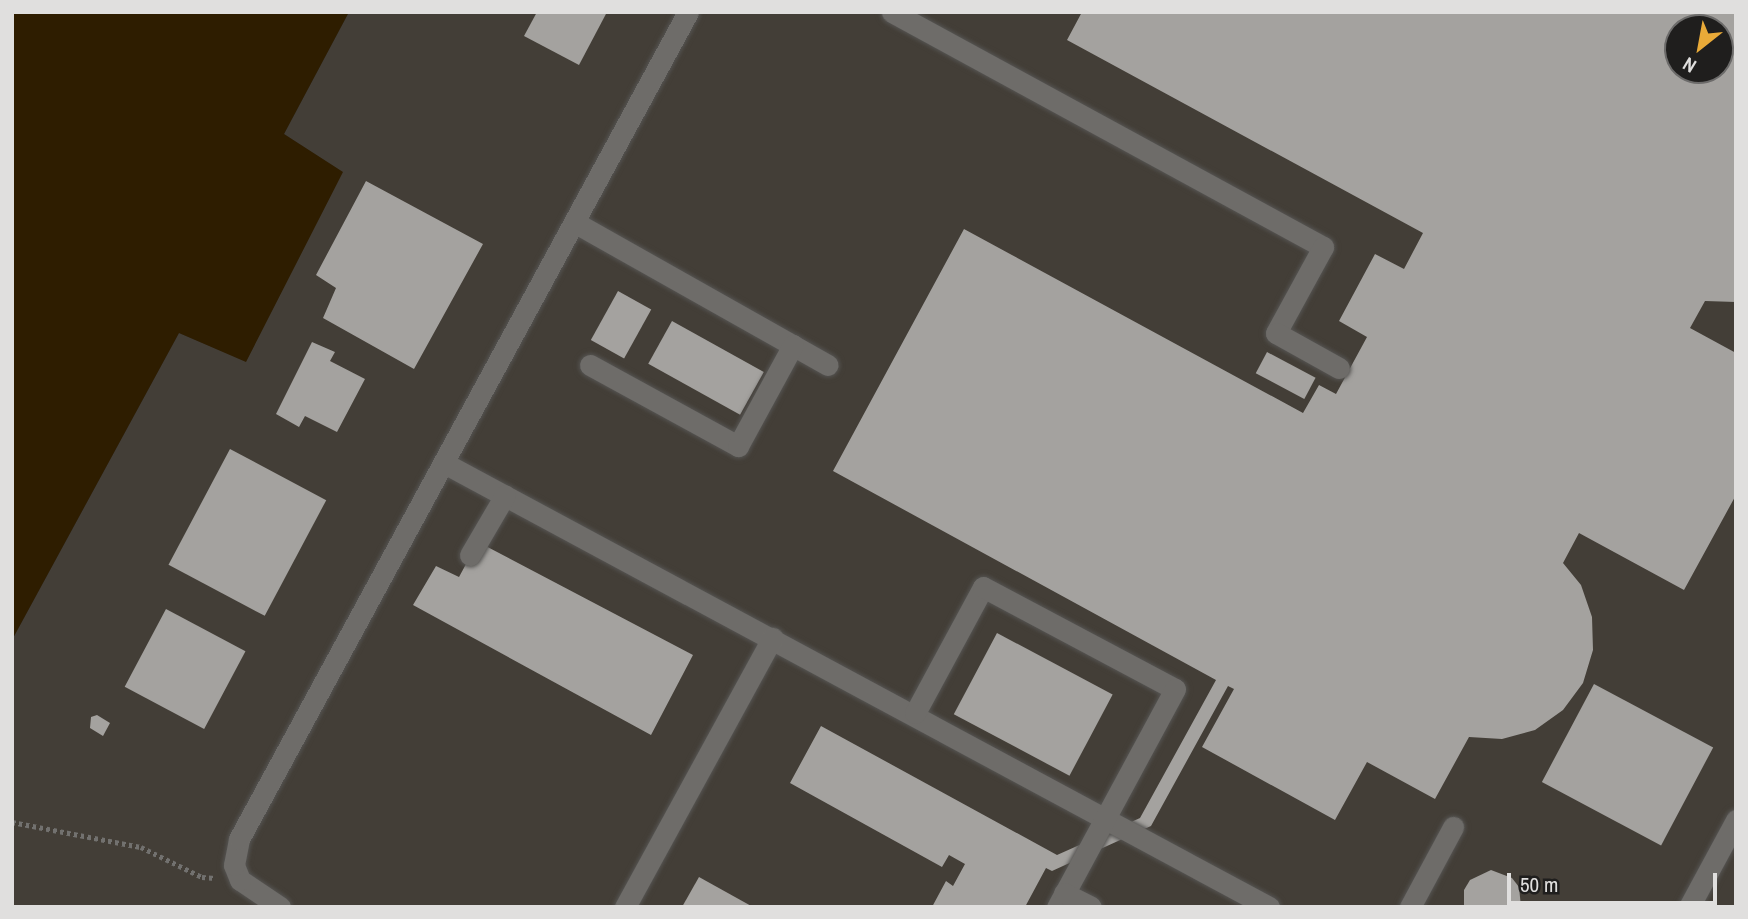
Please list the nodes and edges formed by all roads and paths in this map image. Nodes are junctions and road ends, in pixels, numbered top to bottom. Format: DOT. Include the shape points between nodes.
graph roads {
  1 [pos="688,12"];
  2 [pos="892,12"];
  3 [pos="575,222"];
  4 [pos="793,345"];
  5 [pos="590,365"];
  6 [pos="828,365"];
  7 [pos="1339,368"];
  8 [pos="444,463"];
  9 [pos="505,495"];
  10 [pos="470,555"];
  11 [pos="772,638"];
  12 [pos="915,713"];
  13 [pos="1105,816"];
  14 [pos="1736,820"];
  15 [pos="12,822"];
  16 [pos="1454,827"];
  17 [pos="240,880"];
  18 [pos="1060,900"];
  19 [pos="279,907"];
  20 [pos="625,907"];
  21 [pos="1091,907"];
  22 [pos="1269,907"];
  23 [pos="1410,907"];
  24 [pos="1689,907"];
  1 -- 3 [label="lane"];
  2 -- 7 [label="lane" via="1323,247 1276,333"];
  3 -- 4 [label="lane"];
  3 -- 8 [label="lane"];
  4 -- 5 [label="lane" via="738,446"];
  4 -- 6 [label="lane"];
  8 -- 9 [label="lane"];
  8 -- 17 [label="lane" via="239,839 234,864"];
  9 -- 10 [label="lane"];
  9 -- 11 [label="lane"];
  11 -- 12 [label="lane"];
  11 -- 20 [label="lane"];
  12 -- 13 [label="lane"];
  12 -- 13 [label="lane" via="983,587 1163,682 1175,689"];
  13 -- 18 [label="lane"];
  13 -- 22 [label="lane"];
  14 -- 24 [label="lane"];
  15 -- 17 [label="path" via="141,847 202,877"];
  16 -- 23 [label="lane"];
  17 -- 19 [label="lane"];
  18 -- 21 [label="lane"];
}
